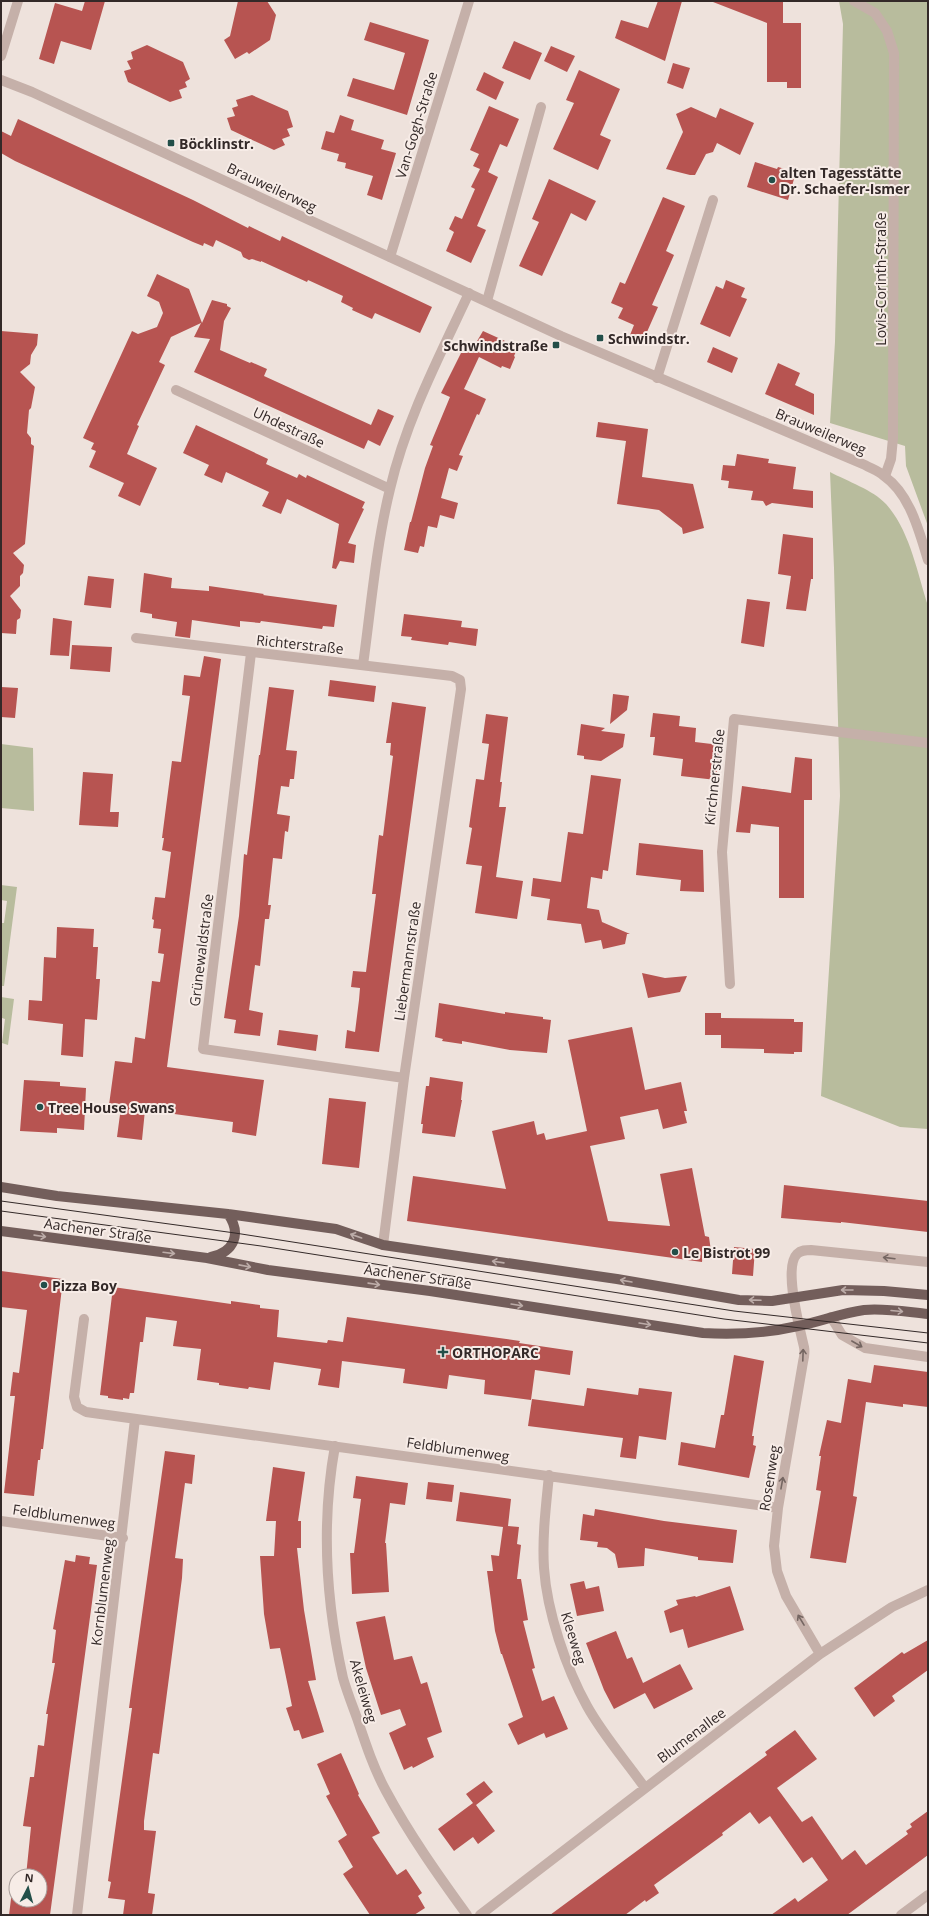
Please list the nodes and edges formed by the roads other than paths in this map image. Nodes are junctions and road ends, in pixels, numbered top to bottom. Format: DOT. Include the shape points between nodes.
graph roads {
  1 [pos="18,1"];
  2 [pos="469,1"];
  3 [pos="854,1"];
  4 [pos="1,56"];
  5 [pos="1,80"];
  6 [pos="541,107"];
  7 [pos="713,200"];
  8 [pos="390,257"];
  9 [pos="469,293"];
  10 [pos="487,301"];
  11 [pos="658,378"];
  12 [pos="176,390"];
  13 [pos="885,476"];
  14 [pos="390,489"];
  15 [pos="928,560"];
  16 [pos="136,638"];
  17 [pos="251,653"];
  18 [pos="363,665"];
  19 [pos="460,680"];
  20 [pos="928,743"];
  21 [pos="730,984"];
  22 [pos="404,1078"];
  23 [pos="1,1187"];
  24 [pos="228,1214"];
  25 [pos="1,1231"];
  26 [pos="383,1245"];
  27 [pos="207,1258"];
  28 [pos="928,1262"];
  29 [pos="928,1295"];
  30 [pos="793,1298"];
  31 [pos="928,1314"];
  32 [pos="831,1317"];
  33 [pos="84,1319"];
  34 [pos="798,1326"];
  35 [pos="928,1357"];
  36 [pos="135,1419"];
  37 [pos="335,1446"];
  38 [pos="549,1475"];
  39 [pos="778,1508"];
  40 [pos="1,1521"];
  41 [pos="123,1538"];
  42 [pos="928,1590"];
  43 [pos="820,1654"];
  44 [pos="645,1788"];
  45 [pos="928,1896"];
  46 [pos="77,1915"];
  47 [pos="467,1915"];
  48 [pos="480,1915"];
  49 [pos="901,1915"];
  1 -- 4 [label="street"];
  2 -- 8 [label="street, Van-Gogh-Straße"];
  3 -- 13 [label="street, Lovis-Corinth-Straße" via="874,13 887,31 894,53 893,438"];
  5 -- 8 [label="street, Brauweilerweg"];
  6 -- 10 [label="street"];
  7 -- 11 [label="street"];
  8 -- 9 [label="street, Brauweilerweg"];
  9 -- 10 [label="street, Brauweilerweg"];
  9 -- 14 [label="street" via="422,393"];
  10 -- 11 [label="street, Brauweilerweg"];
  11 -- 13 [label="street, Brauweilerweg" via="865,465"];
  12 -- 14 [label="street, Uhdestraße"];
  13 -- 15 [label="street, Brauweilerweg" via="903,495"];
  14 -- 18 [label="street"];
  16 -- 17 [label="street, Richterstraße"];
  17 -- 18 [label="street, Richterstraße"];
  17 -- 22 [label="street, Grünewaldstraße" via="203,1049"];
  18 -- 19 [label="street, Richterstraße" via="452,676"];
  19 -- 22 [label="street, Liebermannstraße" via="461,689"];
  20 -- 21 [label="street, Kirchnerstraße" via="734,719 722,852"];
  22 -- 26 [label="street, Liebermannstraße"];
  23 -- 24 [label="main road, Aachener Straße" via="57,1196"];
  26 -- 24 [label="main road, Aachener Straße, one-way" via="336,1229"];
  24 -- 27 [label="main road" via="235,1230 232,1243 223,1254"];
  25 -- 27 [label="main road, Aachener Straße, one-way"];
  30 -- 26 [label="main road, Aachener Straße, one-way" via="772,1301 733,1299"];
  27 -- 34 [label="main road, Aachener Straße, one-way" via="268,1270 430,1291 703,1333 728,1334"];
  28 -- 30 [label="street, one-way" via="825,1250 801,1251 796,1255 792,1270"];
  29 -- 30 [label="main road, Aachener Straße, one-way" via="884,1290 843,1290"];
  30 -- 34 [label="street, Rosenweg"];
  32 -- 31 [label="main road, Aachener Straße, one-way" via="864,1310"];
  32 -- 34 [label="main road, Aachener Straße"];
  32 -- 35 [label="street, one-way" via="842,1335 865,1348"];
  33 -- 36 [label="street" via="74,1398 77,1407 86,1412"];
  39 -- 34 [label="street, Rosenweg, one-way" via="803,1362 804,1349"];
  36 -- 37 [label="street, Feldblumenweg"];
  36 -- 41 [label="street, Kornblumenweg"];
  37 -- 38 [label="street, Feldblumenweg"];
  37 -- 47 [label="street, Akeleiweg" via="329,1480 327,1552 331,1614 344,1679 369,1754 385,1790 417,1843"];
  38 -- 39 [label="street, Feldblumenweg"];
  38 -- 44 [label="street, Kleeweg" via="544,1525 544,1569 552,1616 566,1665 587,1707"];
  43 -- 39 [label="street, Rosenweg, one-way" via="786,1596 777,1571 774,1546"];
  40 -- 41 [label="street, Feldblumenweg"];
  41 -- 46 [label="street, Kornblumenweg"];
  42 -- 43 [label="street, Blumenallee" via="892,1607"];
  43 -- 44 [label="street, Blumenallee"];
  44 -- 48 [label="street, Blumenallee"];
  45 -- 49 [label="street"];
}
